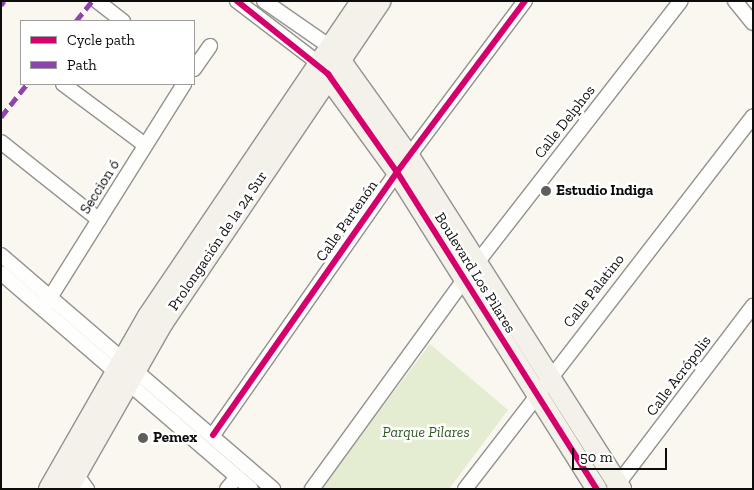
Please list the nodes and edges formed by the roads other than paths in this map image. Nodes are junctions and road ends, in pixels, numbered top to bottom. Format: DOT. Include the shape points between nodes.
graph roads {
  1 [pos="97,1"];
  2 [pos="264,1"];
  3 [pos="361,1"];
  4 [pos="381,1"];
  5 [pos="525,1"];
  6 [pos="680,1"];
  7 [pos="241,3"];
  8 [pos="742,4"];
  9 [pos="122,20"];
  10 [pos="753,23"];
  11 [pos="210,46"];
  12 [pos="335,52"];
  13 [pos="195,68"];
  14 [pos="322,68"];
  15 [pos="64,85"];
  16 [pos="183,85"];
  17 [pos="753,116"];
  18 [pos="1,142"];
  19 [pos="145,145"];
  20 [pos="403,164"];
  21 [pos="99,220"];
  22 [pos="1,255"];
  23 [pos="470,272"];
  24 [pos="1,273"];
  25 [pos="52,296"];
  26 [pos="753,306"];
  27 [pos="44,308"];
  28 [pos="127,370"];
  29 [pos="548,376"];
  30 [pos="535,394"];
  31 [pos="213,434"];
  32 [pos="237,477"];
  33 [pos="77,484"];
  34 [pos="617,487"];
  35 [pos="49,489"];
  36 [pos="227,489"];
  37 [pos="250,489"];
  38 [pos="273,489"];
  39 [pos="312,489"];
  40 [pos="465,489"];
  41 [pos="596,489"];
  1 -- 9 [label="street"];
  2 -- 12 [label="street"];
  3 -- 12 [label="street, Prolongación de la 24 Sur"];
  4 -- 12 [label="street, Prolongación de la 24 Sur"];
  5 -- 20 [label="street, Calle Partenón"];
  6 -- 23 [label="street, Calle Delphos"];
  7 -- 14 [label="street"];
  8 -- 10 [label="street"];
  11 -- 13 [label="street"];
  12 -- 14 [label="street, Prolongación de la 24 Sur"];
  12 -- 20 [label="street, Boulevard Los Pilares"];
  14 -- 20 [label="street, Boulevard Los Pilares"];
  14 -- 28 [label="street, Prolongación de la 24 Sur"];
  15 -- 19 [label="street"];
  16 -- 19 [label="street, Seccion ó"];
  17 -- 29 [label="street, Calle Palatino"];
  18 -- 21 [label="street"];
  19 -- 21 [label="street, Seccion ó"];
  20 -- 23 [label="street, Boulevard Los Pilares"];
  20 -- 31 [label="street, Calle Partenón"];
  21 -- 25 [label="street, Seccion ó"];
  22 -- 25 [label="street"];
  23 -- 29 [label="street, Boulevard Los Pilares"];
  23 -- 30 [label="street, Boulevard Los Pilares"];
  23 -- 39 [label="street, Calle Delphos"];
  24 -- 27 [label="street"];
  25 -- 27 [label="street, Seccion ó"];
  25 -- 28 [label="street"];
  26 -- 34 [label="street, Calle Acrópolis"];
  27 -- 28 [label="street"];
  28 -- 31 [label="street"];
  28 -- 32 [label="street"];
  28 -- 33 [label="street, Prolongación de la 24 Sur"];
  28 -- 35 [label="street, Prolongación de la 24 Sur"];
  29 -- 30 [label="street, Calle Palatino"];
  29 -- 34 [label="street, Boulevard Los Pilares"];
  30 -- 40 [label="street, Calle Palatino"];
  30 -- 41 [label="street, Boulevard Los Pilares"];
  31 -- 38 [label="street"];
  32 -- 36 [label="street"];
  32 -- 37 [label="street"];
}
